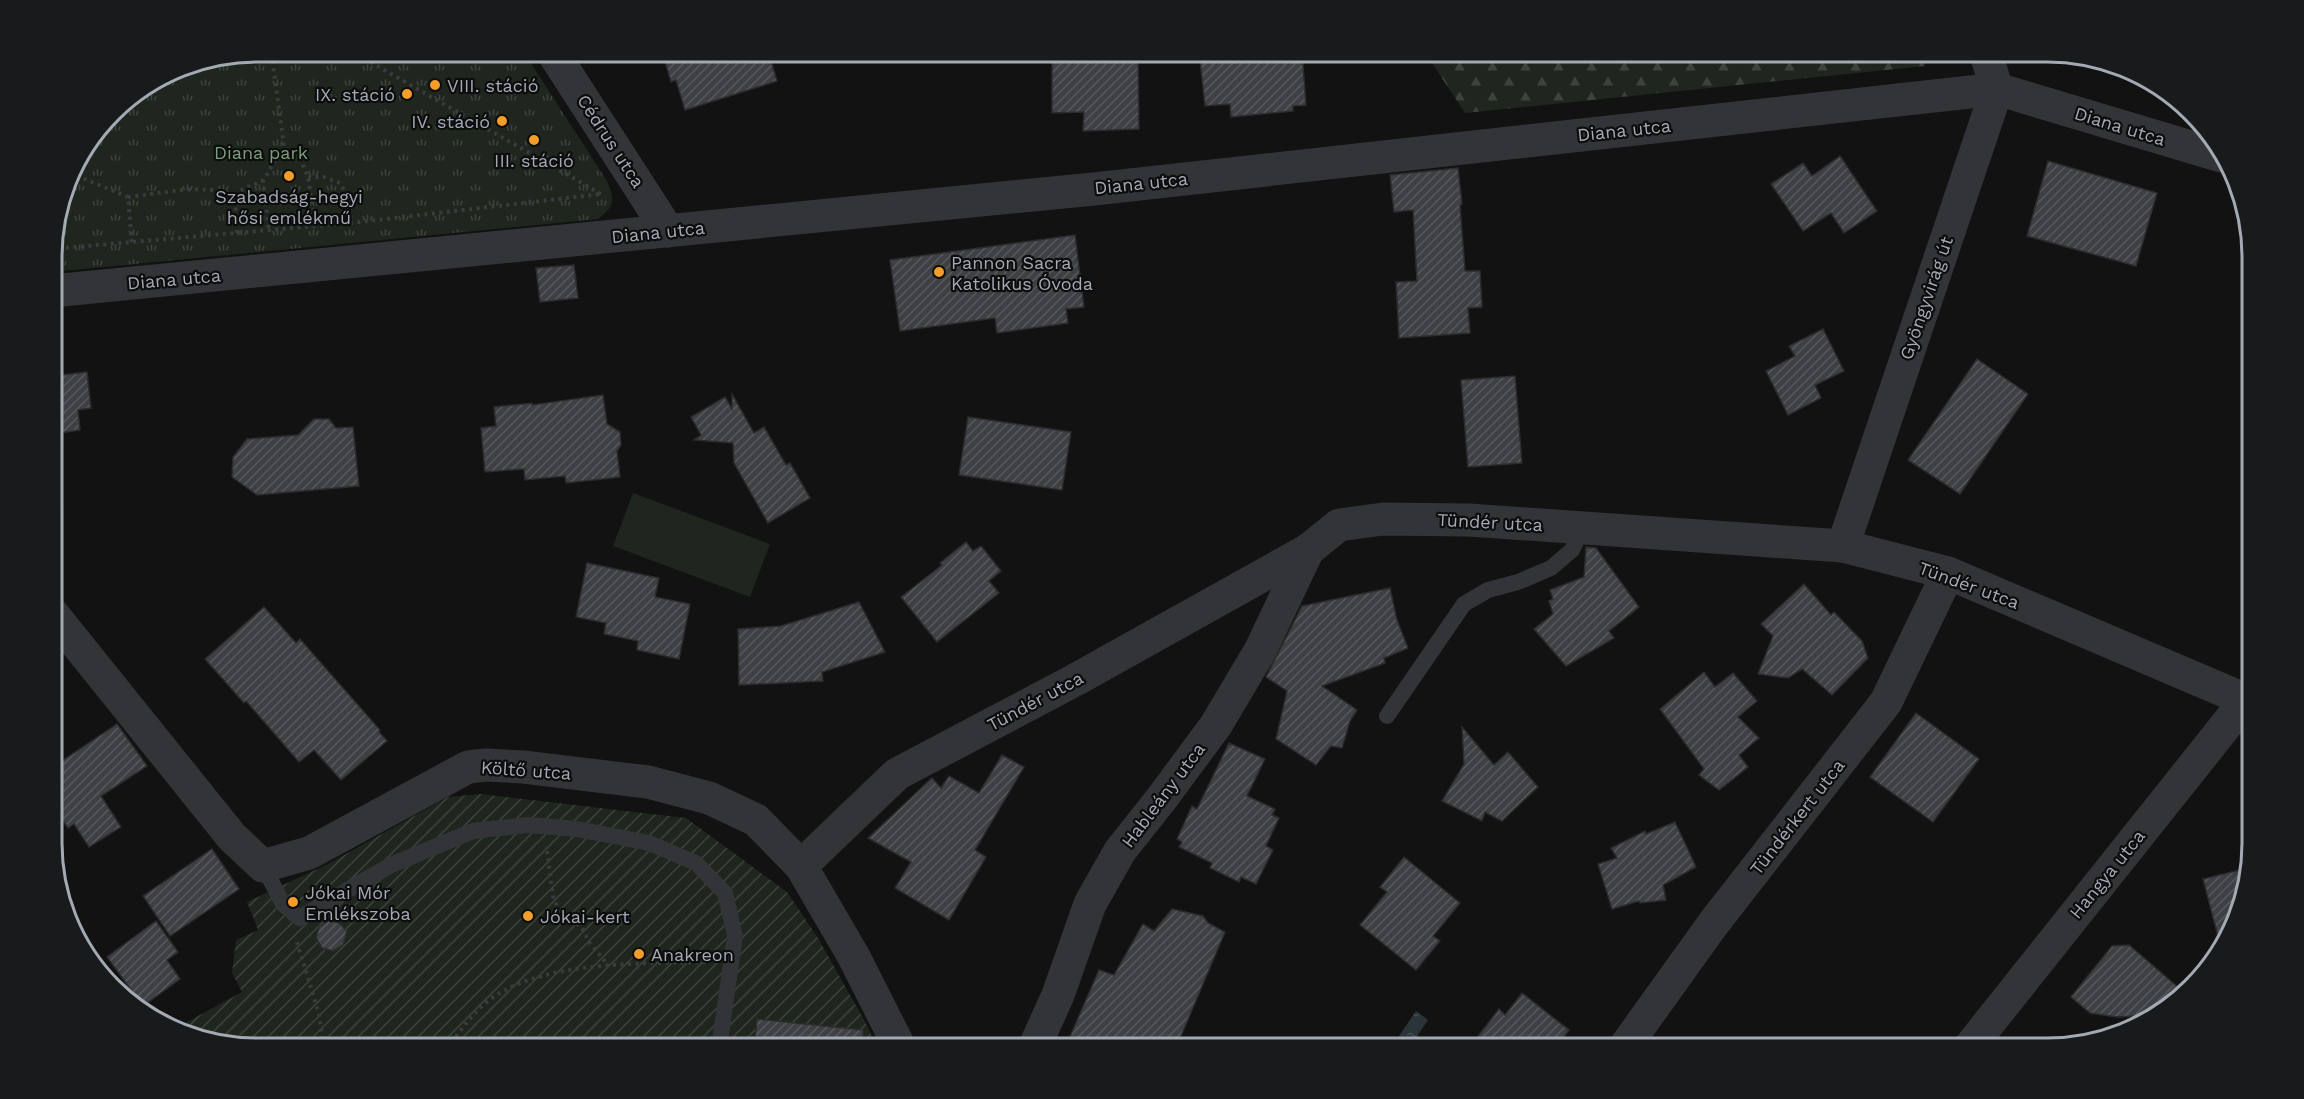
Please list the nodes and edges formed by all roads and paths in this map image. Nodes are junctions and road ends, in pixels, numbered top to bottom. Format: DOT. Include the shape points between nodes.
graph roads {
  1 [pos="273,62"];
  2 [pos="370,62"];
  3 [pos="559,62"];
  4 [pos="1988,62"];
  5 [pos="1997,89"];
  6 [pos="285,153"];
  7 [pos="2212,153"];
  8 [pos="79,176"];
  9 [pos="308,177"];
  10 [pos="263,180"];
  11 [pos="235,196"];
  12 [pos="128,197"];
  13 [pos="351,223"];
  14 [pos="315,225"];
  15 [pos="269,230"];
  16 [pos="668,231"];
  17 [pos="237,233"];
  18 [pos="132,243"];
  19 [pos="62,248"];
  20 [pos="62,290"];
  21 [pos="1583,527"];
  22 [pos="1842,546"];
  23 [pos="1308,550"];
  24 [pos="1948,573"];
  25 [pos="62,625"];
  26 [pos="2242,699"];
  27 [pos="2242,711"];
  28 [pos="1387,716"];
  29 [pos="546,826"];
  30 [pos="263,866"];
  31 [pos="801,866"];
  32 [pos="299,918"];
  33 [pos="732,961"];
  34 [pos="609,966"];
  35 [pos="1632,1037"];
  36 [pos="1978,1037"];
  37 [pos="323,1038"];
  38 [pos="455,1038"];
  39 [pos="721,1038"];
  40 [pos="895,1038"];
  41 [pos="1039,1038"];
  1 -- 6 [label="path"];
  2 -- 13 [label="path" via="601,194"];
  3 -- 16 [label="street, Cédrus utca"];
  4 -- 5 [label="street"];
  5 -- 7 [label="street, Diana utca"];
  5 -- 16 [label="street, Diana utca" via="1094,189"];
  5 -- 22 [label="street, Gyöngyvirág út"];
  6 -- 9 [label="path" via="300,159"];
  6 -- 10 [label="path" via="274,159"];
  8 -- 12 [label="path"];
  9 -- 13 [label="path" via="340,183 349,200"];
  9 -- 14 [label="path"];
  10 -- 11 [label="path" via="241,189"];
  10 -- 15 [label="path"];
  11 -- 12 [label="path" via="226,191 193,190"];
  11 -- 17 [label="path"];
  12 -- 18 [label="path"];
  13 -- 14 [label="path"];
  14 -- 15 [label="path"];
  15 -- 17 [label="path"];
  16 -- 20 [label="street, Diana utca"];
  17 -- 18 [label="path"];
  18 -- 19 [label="path"];
  21 -- 22 [label="street, Tündér utca"];
  21 -- 23 [label="street, Tündér utca" via="1383,519 1339,525"];
  21 -- 28 [label="lane" via="1572,550 1551,568 1464,604"];
  22 -- 24 [label="street, Tündér utca"];
  23 -- 31 [label="street, Tündér utca" via="1076,680 897,774"];
  23 -- 41 [label="street, Hableány utca" via="1260,651 1216,724 1120,850 1090,904"];
  24 -- 26 [label="street, Tündér utca"];
  24 -- 35 [label="street, Tündérkert utca" via="1886,702 1713,924"];
  25 -- 30 [label="street" via="232,837"];
  27 -- 36 [label="street, Hangya utca"];
  29 -- 32 [label="lane" via="473,831 391,865"];
  29 -- 33 [label="lane" via="649,843 696,863 725,893 735,936"];
  29 -- 34 [label="path" via="547,864 558,908 582,928"];
  30 -- 31 [label="street, Költő utca" via="309,853 468,767 486,765 648,782 709,798 756,820"];
  30 -- 32 [label="lane" via="283,903"];
  31 -- 40 [label="street, Költő utca"];
  32 -- 37 [label="path" via="295,938"];
  33 -- 34 [label="path"];
  33 -- 39 [label="lane"];
  34 -- 38 [label="path" via="522,981 483,1005"];
}
